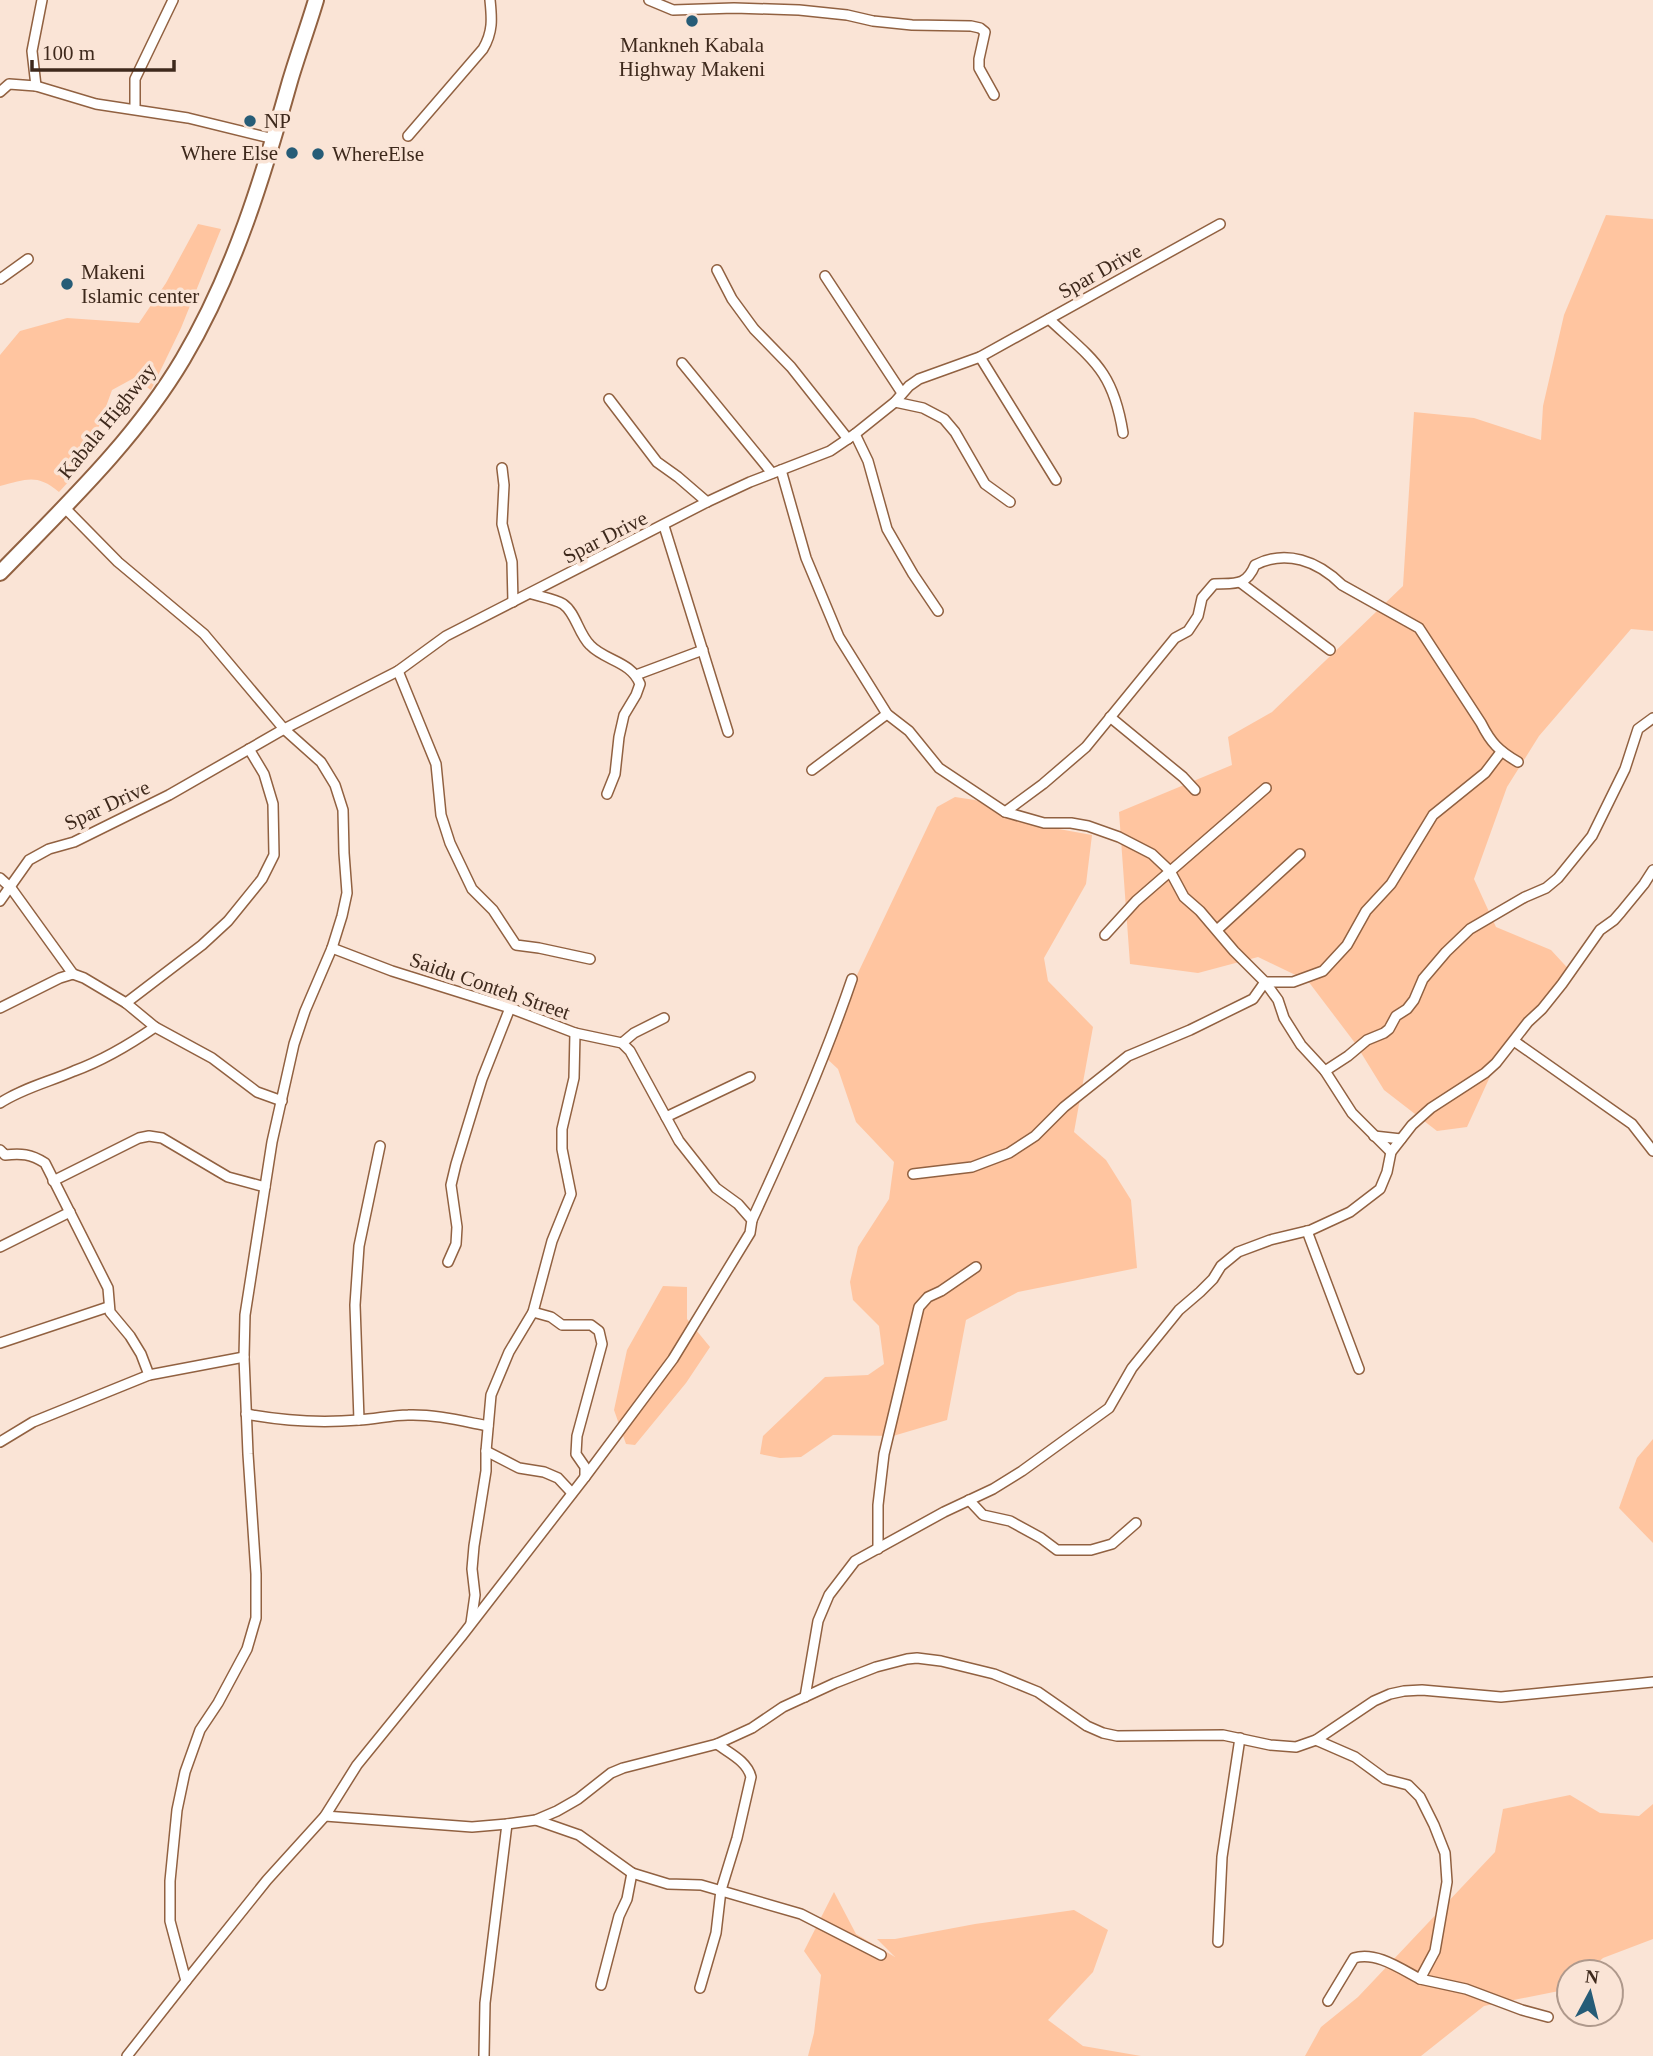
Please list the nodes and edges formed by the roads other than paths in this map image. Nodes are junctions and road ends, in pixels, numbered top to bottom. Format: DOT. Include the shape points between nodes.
graph roads {
  1 [pos="42,0"];
  2 [pos="173,0"];
  3 [pos="316,0"];
  4 [pos="490,0"];
  5 [pos="651,0"];
  6 [pos="36,86"];
  7 [pos="0,92"];
  8 [pos="994,95"];
  9 [pos="135,110"];
  10 [pos="408,136"];
  11 [pos="274,139"];
  12 [pos="1220,224"];
  13 [pos="27,258"];
  14 [pos="717,270"];
  15 [pos="825,276"];
  16 [pos="0,279"];
  17 [pos="1049,319"];
  18 [pos="980,357"];
  19 [pos="682,363"];
  20 [pos="902,393"];
  21 [pos="609,400"];
  22 [pos="895,402"];
  23 [pos="1123,433"];
  24 [pos="852,437"];
  25 [pos="502,468"];
  26 [pos="777,471"];
  27 [pos="1056,480"];
  28 [pos="707,502"];
  29 [pos="1010,502"];
  30 [pos="64,507"];
  31 [pos="664,526"];
  32 [pos="0,573"];
  33 [pos="1241,583"];
  34 [pos="532,594"];
  35 [pos="513,602"];
  36 [pos="938,611"];
  37 [pos="1330,649"];
  38 [pos="703,650"];
  39 [pos="398,671"];
  40 [pos="636,675"];
  41 [pos="887,714"];
  42 [pos="1110,717"];
  43 [pos="1653,718"];
  44 [pos="284,729"];
  45 [pos="728,732"];
  46 [pos="249,749"];
  47 [pos="1502,752"];
  48 [pos="1518,762"];
  49 [pos="812,770"];
  50 [pos="1266,788"];
  51 [pos="1195,790"];
  52 [pos="607,794"];
  53 [pos="1005,812"];
  54 [pos="1300,854"];
  55 [pos="1653,870"];
  56 [pos="1170,871"];
  57 [pos="0,878"];
  58 [pos="11,888"];
  59 [pos="0,901"];
  60 [pos="1217,930"];
  61 [pos="1105,935"];
  62 [pos="332,948"];
  63 [pos="590,959"];
  64 [pos="73,974"];
  65 [pos="852,979"];
  66 [pos="1265,982"];
  67 [pos="127,1003"];
  68 [pos="0,1008"];
  69 [pos="510,1009"];
  70 [pos="664,1018"];
  71 [pos="155,1027"];
  72 [pos="575,1033"];
  73 [pos="1514,1041"];
  74 [pos="622,1043"];
  75 [pos="1325,1071"];
  76 [pos="750,1077"];
  77 [pos="282,1101"];
  78 [pos="0,1103"];
  79 [pos="666,1117"];
  80 [pos="1374,1136"];
  81 [pos="1401,1139"];
  82 [pos="380,1146"];
  83 [pos="1653,1151"];
  84 [pos="1391,1152"];
  85 [pos="2,1154"];
  86 [pos="912,1174"];
  87 [pos="53,1181"];
  88 [pos="265,1186"];
  89 [pos="70,1212"];
  90 [pos="752,1220"];
  91 [pos="1307,1231"];
  92 [pos="0,1247"];
  93 [pos="448,1262"];
  94 [pos="976,1267"];
  95 [pos="108,1307"];
  96 [pos="533,1312"];
  97 [pos="0,1343"];
  98 [pos="244,1357"];
  99 [pos="1359,1369"];
  100 [pos="149,1375"];
  101 [pos="246,1414"];
  102 [pos="359,1420"];
  103 [pos="488,1426"];
  104 [pos="0,1442"];
  105 [pos="485,1451"];
  106 [pos="585,1476"];
  107 [pos="572,1493"];
  108 [pos="968,1500"];
  109 [pos="1136,1523"];
  110 [pos="878,1549"];
  111 [pos="471,1624"];
  112 [pos="1653,1682"];
  113 [pos="805,1696"];
  114 [pos="1240,1738"];
  115 [pos="1316,1740"];
  116 [pos="717,1744"];
  117 [pos="326,1816"];
  118 [pos="536,1820"];
  119 [pos="507,1824"];
  120 [pos="632,1873"];
  121 [pos="720,1890"];
  122 [pos="1219,1942"];
  123 [pos="881,1955"];
  124 [pos="1420,1979"];
  125 [pos="186,1981"];
  126 [pos="601,1985"];
  127 [pos="700,1987"];
  128 [pos="1328,2001"];
  129 [pos="1548,2017"];
  130 [pos="127,2056"];
  131 [pos="484,2056"];
  1 -- 6 [label="street" via="32,51"];
  2 -- 9 [label="street" via="135,79"];
  3 -- 11 [label="main road, Kabala Highway"];
  4 -- 10 [label="street" via="492,22 482,50"];
  5 -- 8 [label="street" via="673,10 799,10 900,24 980,28 985,33 979,68"];
  6 -- 7 [label="street" via="9,84"];
  6 -- 9 [label="street"];
  9 -- 11 [label="street"];
  11 -- 30 [label="main road, Kabala Highway" via="239,246 182,360 118,449"];
  12 -- 17 [label="street, Spar Drive"];
  13 -- 16 [label="street"];
  14 -- 24 [label="street" via="754,329"];
  15 -- 20 [label="street"];
  17 -- 18 [label="street, Spar Drive"];
  17 -- 23 [label="street" via="1088,354 1110,382"];
  18 -- 20 [label="street, Spar Drive" via="919,379"];
  18 -- 27 [label="street"];
  19 -- 26 [label="street"];
  20 -- 22 [label="street, Spar Drive"];
  21 -- 28 [label="street" via="657,462"];
  22 -- 24 [label="street, Spar Drive"];
  22 -- 29 [label="street" via="923,408 944,419 985,484"];
  24 -- 26 [label="street, Spar Drive" via="830,451"];
  24 -- 36 [label="street" via="868,461 887,529"];
  25 -- 35 [label="street" via="502,524 512,562"];
  26 -- 28 [label="street, Spar Drive"];
  26 -- 41 [label="street" via="839,637"];
  28 -- 31 [label="street, Spar Drive"];
  30 -- 32 [label="main road, Kabala Highway"];
  30 -- 44 [label="street" via="118,562 204,635"];
  31 -- 34 [label="street, Spar Drive"];
  31 -- 38 [label="street"];
  33 -- 37 [label="street"];
  33 -- 42 [label="street" via="1214,584 1202,598 1188,631 1175,638"];
  33 -- 47 [label="street" via="1265,560 1310,561 1419,628 1489,739"];
  34 -- 35 [label="street, Spar Drive"];
  34 -- 40 [label="street" via="564,605 591,647"];
  35 -- 39 [label="street, Spar Drive" via="446,636"];
  38 -- 40 [label="street"];
  38 -- 45 [label="street"];
  39 -- 44 [label="street, Spar Drive"];
  39 -- 63 [label="street" via="436,764 441,815 472,889 493,910 516,945"];
  40 -- 52 [label="street" via="640,684 624,715 615,774"];
  41 -- 49 [label="street"];
  41 -- 53 [label="street" via="909,731 939,768"];
  42 -- 51 [label="street"];
  42 -- 53 [label="street" via="1086,747"];
  43 -- 75 [label="street" via="1638,729 1625,769 1592,836 1558,878 1470,929 1423,979 1414,1000 1389,1029"];
  44 -- 46 [label="street, Spar Drive"];
  44 -- 62 [label="street" via="321,762 343,810 347,893"];
  46 -- 58 [label="street, Spar Drive" via="169,795 29,860"];
  46 -- 67 [label="street" via="264,774 273,804 274,855 262,879 228,921"];
  47 -- 48 [label="street"];
  47 -- 66 [label="street" via="1485,773 1433,815 1391,884 1323,971 1293,982"];
  50 -- 56 [label="street"];
  53 -- 56 [label="street" via="1044,823 1088,826 1119,837 1152,854"];
  54 -- 60 [label="street"];
  55 -- 73 [label="street"];
  56 -- 60 [label="street" via="1184,897"];
  56 -- 61 [label="street"];
  57 -- 58 [label="street"];
  58 -- 59 [label="street, Spar Drive"];
  58 -- 64 [label="street"];
  60 -- 66 [label="street"];
  62 -- 69 [label="street, Saidu Conteh Street"];
  62 -- 77 [label="street" via="294,1044"];
  64 -- 67 [label="street"];
  64 -- 68 [label="street"];
  65 -- 90 [label="street" via="804,1107"];
  66 -- 75 [label="street" via="1301,1045"];
  66 -- 86 [label="street" via="1253,999 1128,1056 1009,1153 972,1167"];
  67 -- 71 [label="street"];
  69 -- 72 [label="street, Saidu Conteh Street"];
  69 -- 93 [label="street" via="456,1164 451,1185 456,1244"];
  70 -- 74 [label="street"];
  71 -- 77 [label="street" via="212,1058 257,1092"];
  71 -- 78 [label="street" via="107,1057"];
  72 -- 74 [label="street"];
  72 -- 96 [label="street, Saidu Conteh Street" via="574,1078 562,1129 571,1194 552,1241"];
  73 -- 81 [label="street" via="1485,1073 1431,1108"];
  73 -- 83 [label="street" via="1632,1125"];
  74 -- 79 [label="street"];
  75 -- 80 [label="street" via="1352,1113"];
  76 -- 79 [label="street"];
  77 -- 88 [label="street"];
  79 -- 90 [label="street" via="716,1188"];
  80 -- 81 [label="street"];
  80 -- 84 [label="street"];
  81 -- 84 [label="street"];
  82 -- 102 [label="street" via="359,1246 355,1305"];
  84 -- 91 [label="street" via="1380,1189 1350,1212"];
  85 -- 87 [label="street" via="33,1156 44,1163"];
  87 -- 88 [label="street" via="149,1136 162,1138 228,1177"];
  87 -- 89 [label="street"];
  88 -- 98 [label="street" via="245,1315"];
  89 -- 92 [label="street"];
  89 -- 95 [label="street" via="108,1288"];
  90 -- 106 [label="street" via="745,1242 673,1359"];
  91 -- 99 [label="street"];
  91 -- 108 [label="street" via="1270,1240 1230,1258 1139,1359 1109,1408 1022,1471"];
  94 -- 110 [label="street" via="919,1307 884,1454"];
  95 -- 97 [label="street"];
  95 -- 100 [label="street" via="141,1354"];
  96 -- 103 [label="street, Saidu Conteh Street" via="498,1375"];
  96 -- 106 [label="street" via="562,1325 591,1325 599,1331 602,1345 577,1436 576,1454"];
  98 -- 100 [label="street"];
  98 -- 101 [label="street"];
  100 -- 104 [label="street" via="33,1422"];
  101 -- 102 [label="street" via="314,1422"];
  101 -- 125 [label="street" via="256,1618 247,1649 200,1730 177,1810 170,1921"];
  102 -- 103 [label="street" via="410,1415"];
  103 -- 105 [label="street, Saidu Conteh Street"];
  105 -- 107 [label="street" via="519,1468 558,1478"];
  105 -- 111 [label="street, Saidu Conteh Street"];
  106 -- 107 [label="street"];
  107 -- 111 [label="street"];
  108 -- 109 [label="street" via="983,1515 1010,1521 1057,1550 1091,1550 1112,1544"];
  108 -- 110 [label="street"];
  110 -- 113 [label="street" via="855,1561 829,1595 818,1620"];
  111 -- 117 [label="street" via="357,1765"];
  112 -- 115 [label="street" via="1501,1697 1404,1691 1374,1701"];
  113 -- 114 [label="street" via="876,1667 917,1658 994,1674 1058,1704 1102,1733"];
  113 -- 116 [label="street"];
  114 -- 115 [label="street" via="1284,1747"];
  114 -- 122 [label="street" via="1222,1857"];
  115 -- 124 [label="street" via="1355,1757 1385,1779 1408,1785 1420,1797 1434,1825 1448,1873 1435,1951"];
  116 -- 118 [label="street" via="611,1773 578,1799"];
  116 -- 121 [label="street" via="745,1764 751,1777"];
  117 -- 119 [label="street" via="472,1827"];
  117 -- 125 [label="street" via="267,1880"];
  118 -- 119 [label="street"];
  118 -- 120 [label="street" via="579,1835"];
  119 -- 131 [label="street" via="485,2003"];
  120 -- 121 [label="street" via="668,1884"];
  120 -- 126 [label="street"];
  121 -- 123 [label="street" via="801,1914"];
  121 -- 127 [label="street" via="716,1933"];
  124 -- 128 [label="street" via="1378,1958 1358,1956"];
  124 -- 129 [label="street" via="1466,1989"];
  125 -- 130 [label="street"];
}
